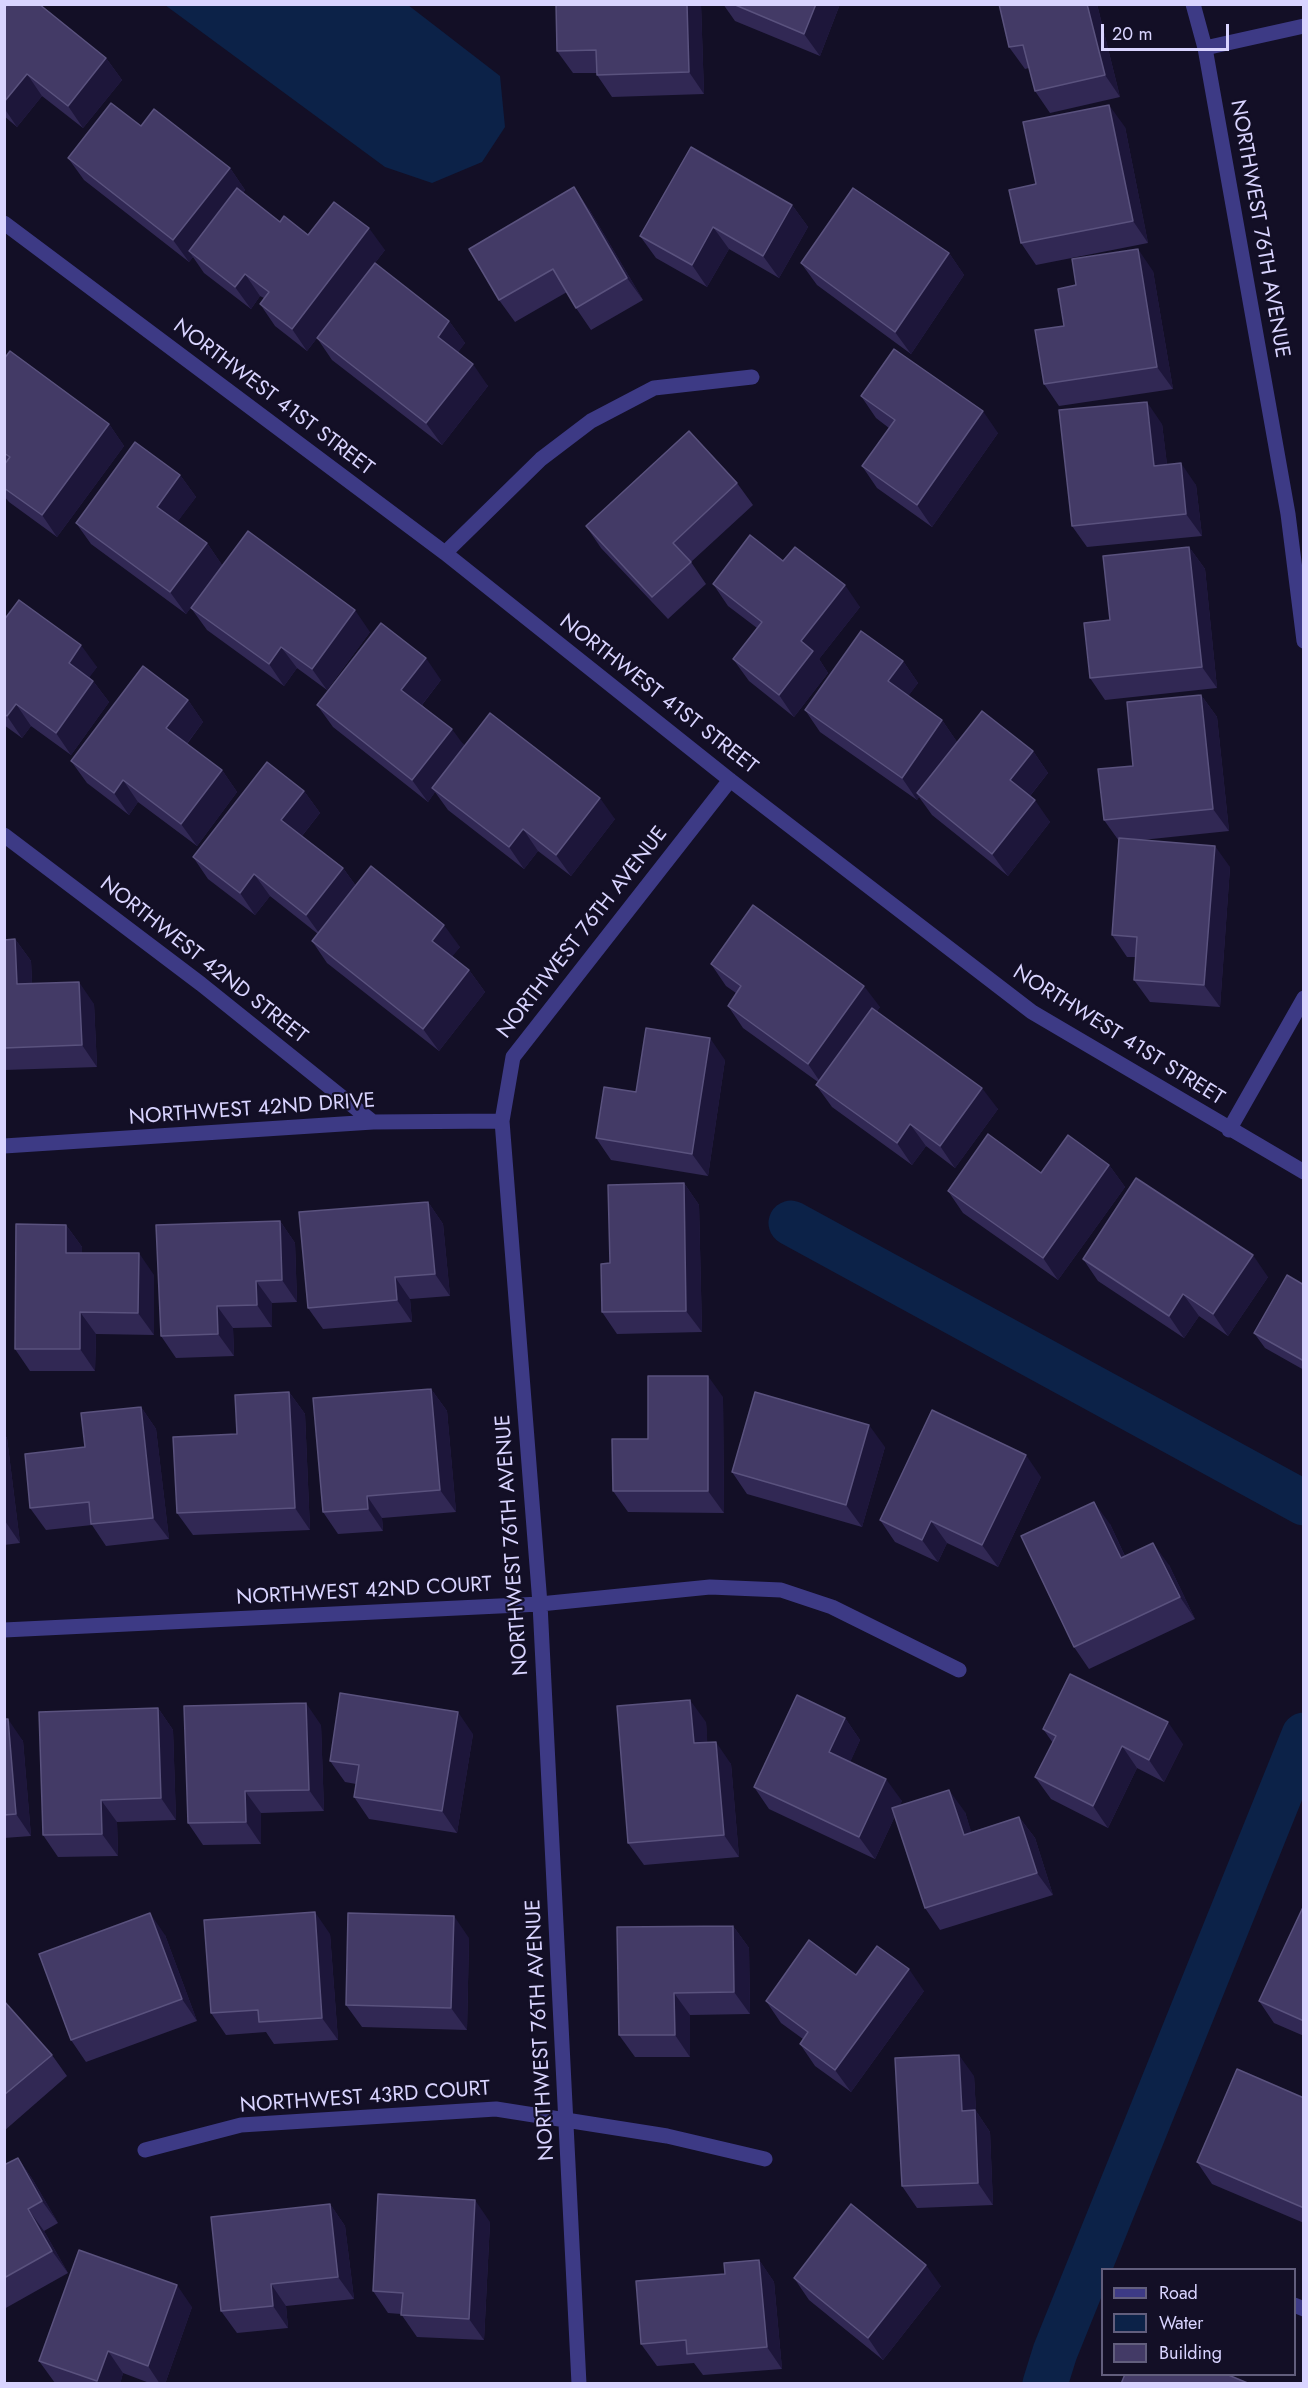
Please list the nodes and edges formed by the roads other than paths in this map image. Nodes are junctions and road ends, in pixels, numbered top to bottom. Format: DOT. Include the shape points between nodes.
graph roads {
  1 [pos="1193,4"];
  2 [pos="1304,26"];
  3 [pos="1205,48"];
  4 [pos="4,223"];
  5 [pos="752,377"];
  6 [pos="445,553"];
  7 [pos="1304,641"];
  8 [pos="730,780"];
  9 [pos="4,836"];
  10 [pos="1304,998"];
  11 [pos="502,1121"];
  12 [pos="374,1122"];
  13 [pos="1229,1130"];
  14 [pos="4,1146"];
  15 [pos="1304,1172"];
  16 [pos="540,1604"];
  17 [pos="4,1630"];
  18 [pos="959,1670"];
  19 [pos="568,2121"];
  20 [pos="145,2150"];
  21 [pos="765,2159"];
  22 [pos="579,2384"];
  1 -- 3 [label="street, NORTHWEST 76TH AVENUE"];
  2 -- 3 [label="street"];
  3 -- 7 [label="street, NORTHWEST 76TH AVENUE" via="1288,514"];
  4 -- 6 [label="street, NORTHWEST 41ST STREET"];
  5 -- 6 [label="street" via="654,388 591,421 541,459"];
  6 -- 8 [label="street, NORTHWEST 41ST STREET"];
  8 -- 11 [label="street, NORTHWEST 76TH AVENUE" via="513,1057"];
  8 -- 13 [label="street, NORTHWEST 41ST STREET" via="1032,1012"];
  9 -- 12 [label="street, NORTHWEST 42ND STREET" via="201,984"];
  10 -- 13 [label="street"];
  11 -- 12 [label="street, NORTHWEST 42ND DRIVE"];
  11 -- 16 [label="street, NORTHWEST 76TH AVENUE"];
  12 -- 14 [label="street, NORTHWEST 42ND DRIVE"];
  13 -- 15 [label="street, NORTHWEST 41ST STREET"];
  16 -- 17 [label="street, NORTHWEST 42ND COURT"];
  16 -- 18 [label="street, NORTHWEST 42ND COURT" via="710,1587 780,1590 832,1607"];
  16 -- 19 [label="street, NORTHWEST 76TH AVENUE"];
  19 -- 20 [label="street, NORTHWEST 43RD COURT" via="496,2109 241,2125"];
  19 -- 21 [label="street, NORTHWEST 43RD COURT" via="667,2136"];
  19 -- 22 [label="street, NORTHWEST 76TH AVENUE"];
}
